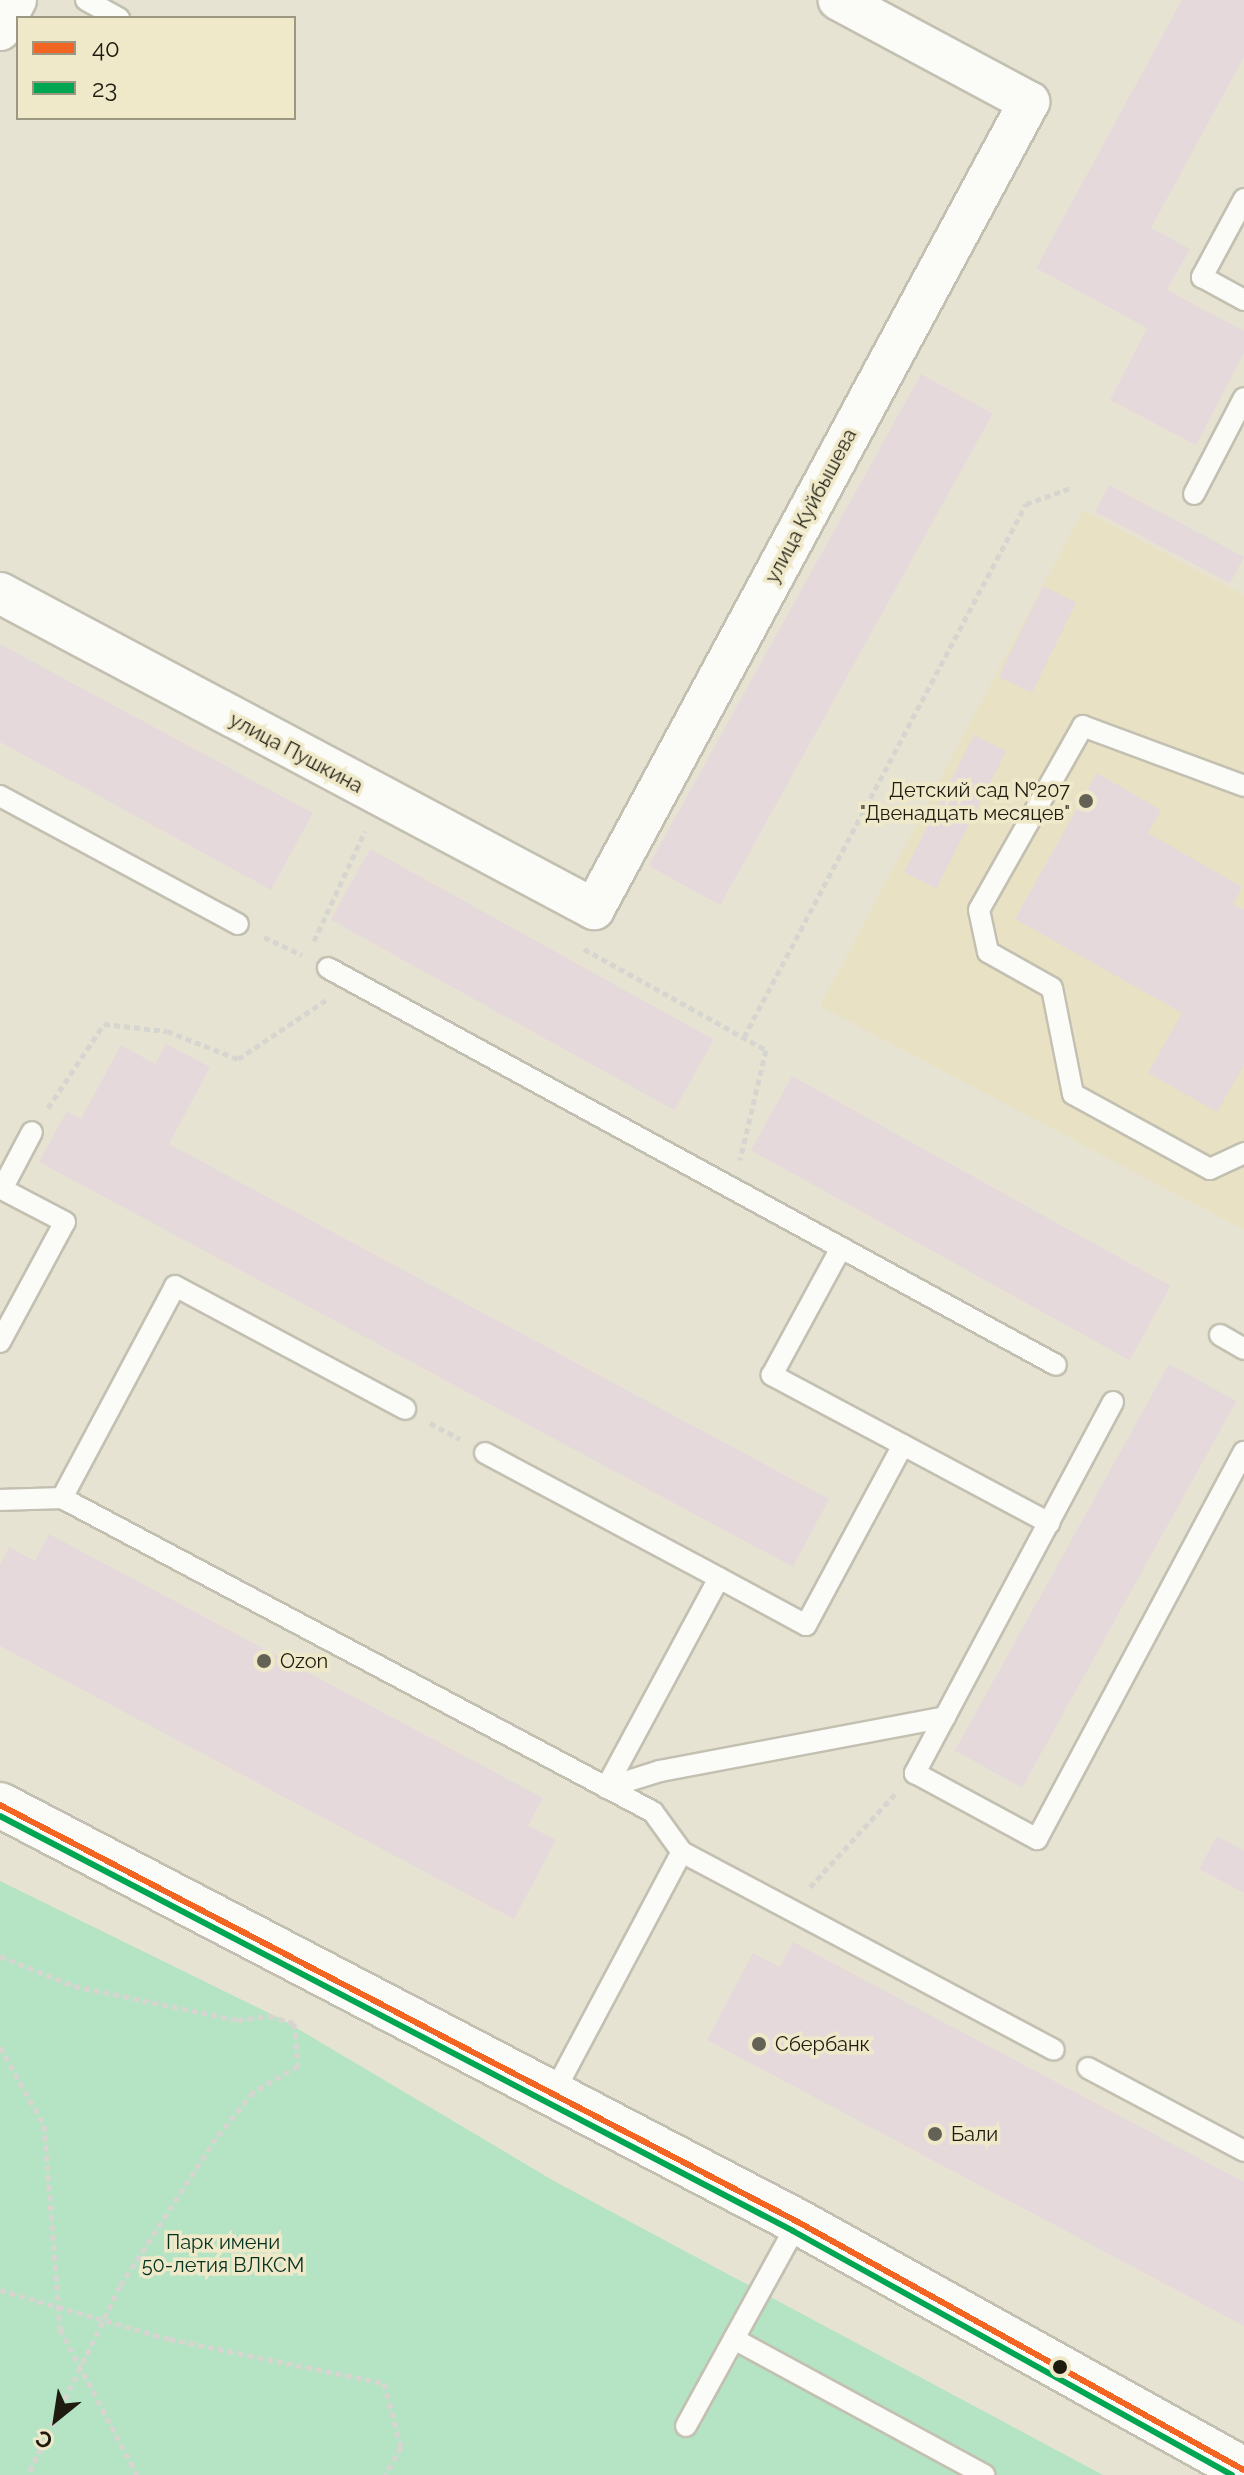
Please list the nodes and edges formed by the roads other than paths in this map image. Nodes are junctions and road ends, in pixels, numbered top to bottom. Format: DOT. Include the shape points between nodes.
graph roads {
  1 [pos="16,0"];
  2 [pos="86,0"];
  3 [pos="839,0"];
  4 [pos="115,16"];
  5 [pos="0,30"];
  6 [pos="1244,199"];
  7 [pos="1244,300"];
  8 [pos="1244,398"];
  9 [pos="1194,494"];
  10 [pos="0,593"];
  11 [pos="1244,786"];
  12 [pos="0,796"];
  13 [pos="594,909"];
  14 [pos="238,924"];
  15 [pos="328,968"];
  16 [pos="32,1132"];
  17 [pos="1244,1153"];
  18 [pos="841,1248"];
  19 [pos="1220,1335"];
  20 [pos="0,1342"];
  21 [pos="1244,1349"];
  22 [pos="1056,1365"];
  23 [pos="1113,1402"];
  24 [pos="405,1409"];
  25 [pos="903,1445"];
  26 [pos="1244,1452"];
  27 [pos="485,1453"];
  28 [pos="62,1498"];
  29 [pos="0,1500"];
  30 [pos="1049,1523"];
  31 [pos="719,1578"];
  32 [pos="945,1717"];
  33 [pos="606,1788"];
  34 [pos="0,1805"];
  35 [pos="682,1852"];
  36 [pos="1054,2050"];
  37 [pos="1088,2068"];
  38 [pos="552,2096"];
  39 [pos="1244,2151"];
  40 [pos="798,2222"];
  41 [pos="734,2339"];
  42 [pos="686,2426"];
  43 [pos="1244,2470"];
  44 [pos="985,2475"];
  1 -- 5 [label="street"];
  2 -- 4 [label="lane"];
  3 -- 13 [label="street, улица Куйбышева" via="1029,102"];
  6 -- 7 [label="lane" via="1202,277"];
  8 -- 9 [label="lane"];
  10 -- 13 [label="street, улица Пушкина"];
  11 -- 17 [label="lane" via="1083,726 979,910 988,952 1052,988 1073,1094 1210,1169"];
  12 -- 14 [label="lane"];
  15 -- 18 [label="lane"];
  16 -- 20 [label="lane" via="2,1189 65,1222"];
  18 -- 22 [label="lane"];
  18 -- 25 [label="lane" via="772,1375"];
  19 -- 21 [label="lane"];
  23 -- 30 [label="lane"];
  24 -- 28 [label="lane" via="175,1286"];
  25 -- 30 [label="lane"];
  25 -- 31 [label="lane" via="806,1625"];
  26 -- 32 [label="lane" via="1037,1839 915,1773"];
  27 -- 31 [label="lane"];
  28 -- 29 [label="lane"];
  28 -- 33 [label="lane"];
  30 -- 32 [label="lane"];
  31 -- 33 [label="lane"];
  32 -- 33 [label="lane" via="660,1771"];
  33 -- 35 [label="lane" via="653,1812"];
  34 -- 38 [label="street"];
  35 -- 36 [label="lane"];
  35 -- 38 [label="lane"];
  37 -- 39 [label="lane"];
  38 -- 40 [label="street"];
  40 -- 41 [label="lane"];
  40 -- 43 [label="street"];
  41 -- 42 [label="lane"];
  41 -- 44 [label="lane"];
}
